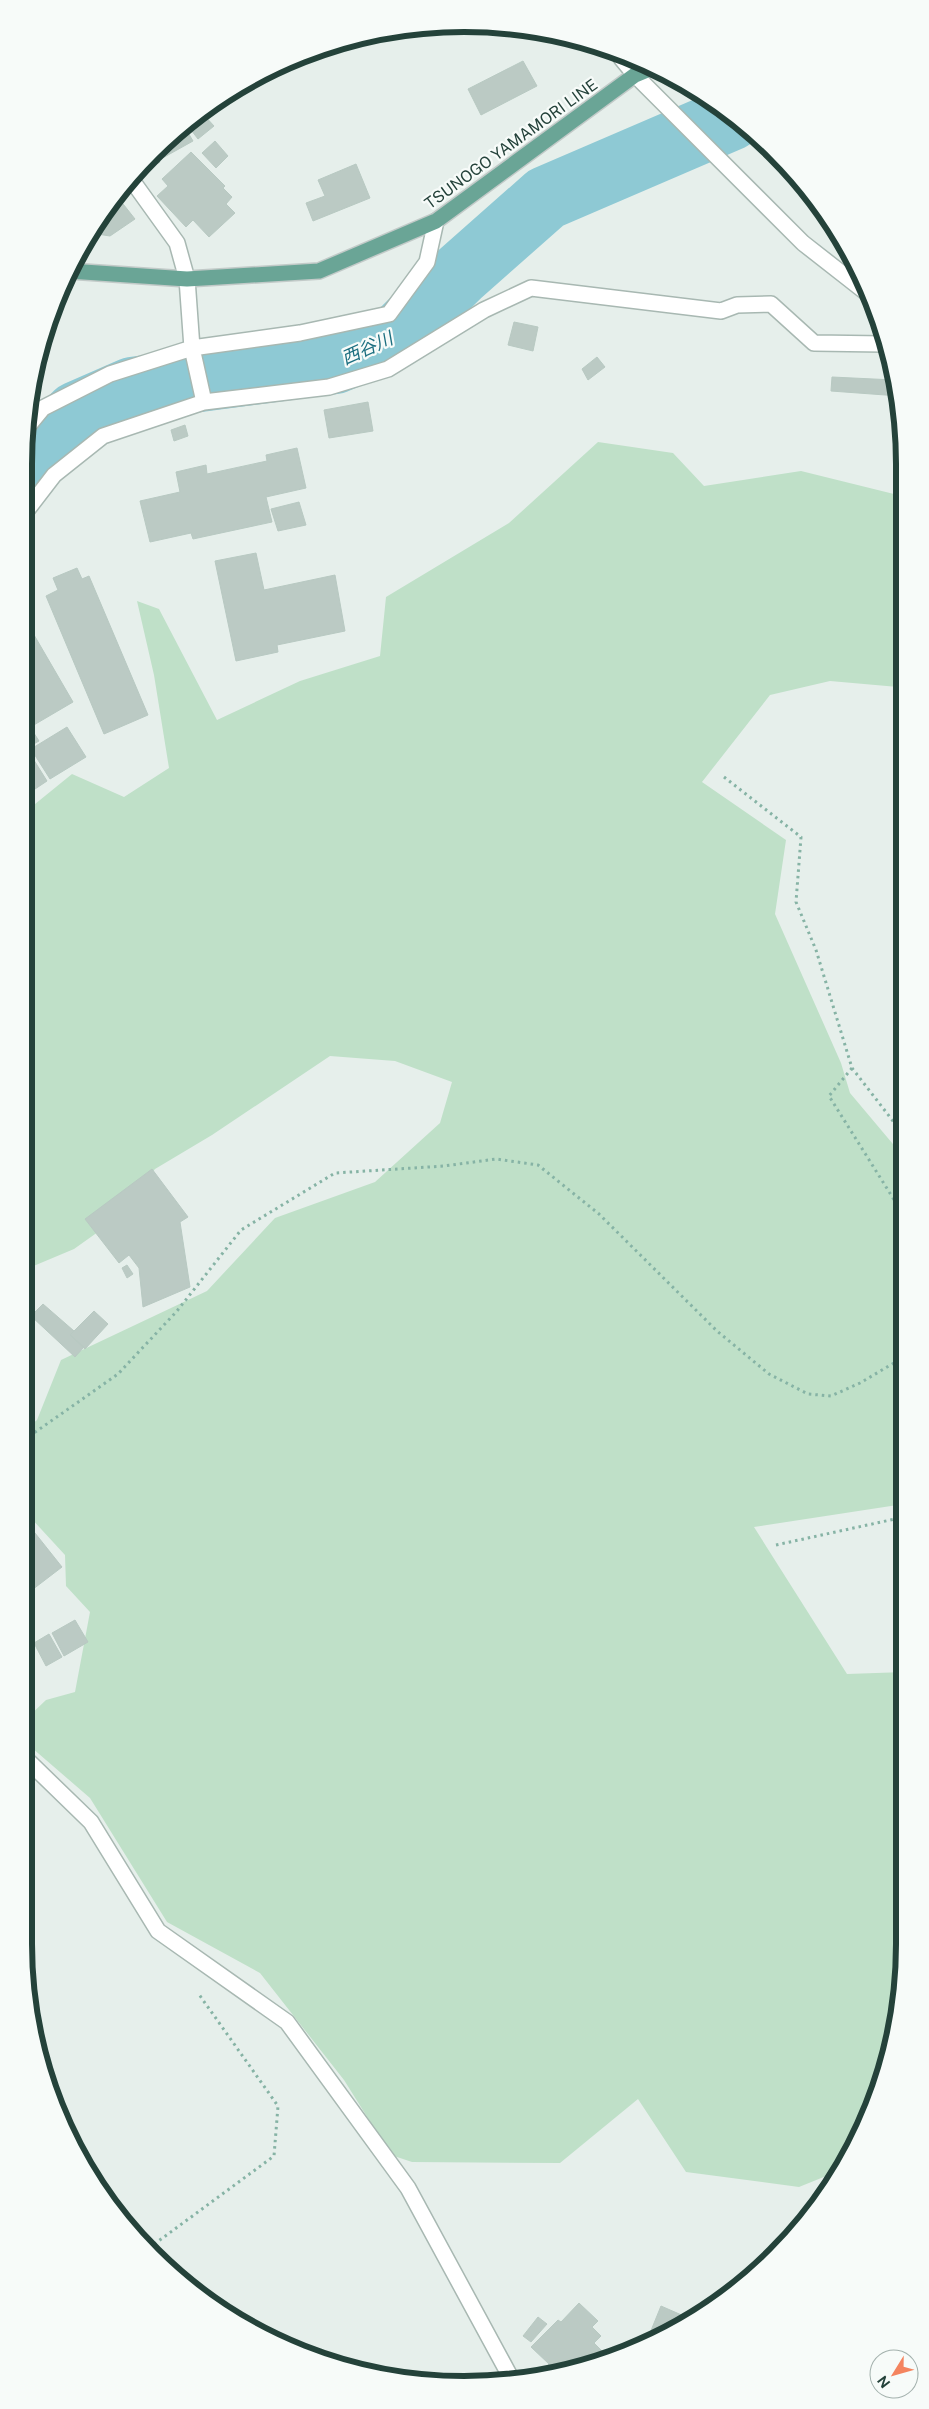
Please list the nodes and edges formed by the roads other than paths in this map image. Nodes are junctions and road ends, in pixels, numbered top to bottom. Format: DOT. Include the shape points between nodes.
graph roads {
  1 [pos="641,72"];
  2 [pos="136,185"];
  3 [pos="436,221"];
  4 [pos="78,272"];
  5 [pos="187,279"];
  6 [pos="858,286"];
  7 [pos="879,344"];
  8 [pos="192,348"];
  9 [pos="204,402"];
  10 [pos="35,418"];
  11 [pos="32,504"];
  12 [pos="32,1764"];
  13 [pos="510,2374"];
  1 -- 3 [label="main road, TSUNOGO YAMAMORI LINE"];
  1 -- 6 [label="street" via="804,243"];
  2 -- 5 [label="street" via="177,243"];
  3 -- 5 [label="main road, TSUNOGO YAMAMORI LINE" via="320,271"];
  3 -- 8 [label="street" via="427,262 388,314 300,333"];
  4 -- 5 [label="main road, TSUNOGO YAMAMORI LINE"];
  5 -- 8 [label="street"];
  7 -- 9 [label="street" via="814,343 771,304 737,305 721,311 531,288 484,310 388,370 329,387"];
  8 -- 9 [label="street"];
  8 -- 10 [label="street" via="110,374 43,408"];
  9 -- 11 [label="street" via="103,436 54,475"];
  12 -- 13 [label="street" via="91,1822 158,1932 287,2022 408,2188"];
}
